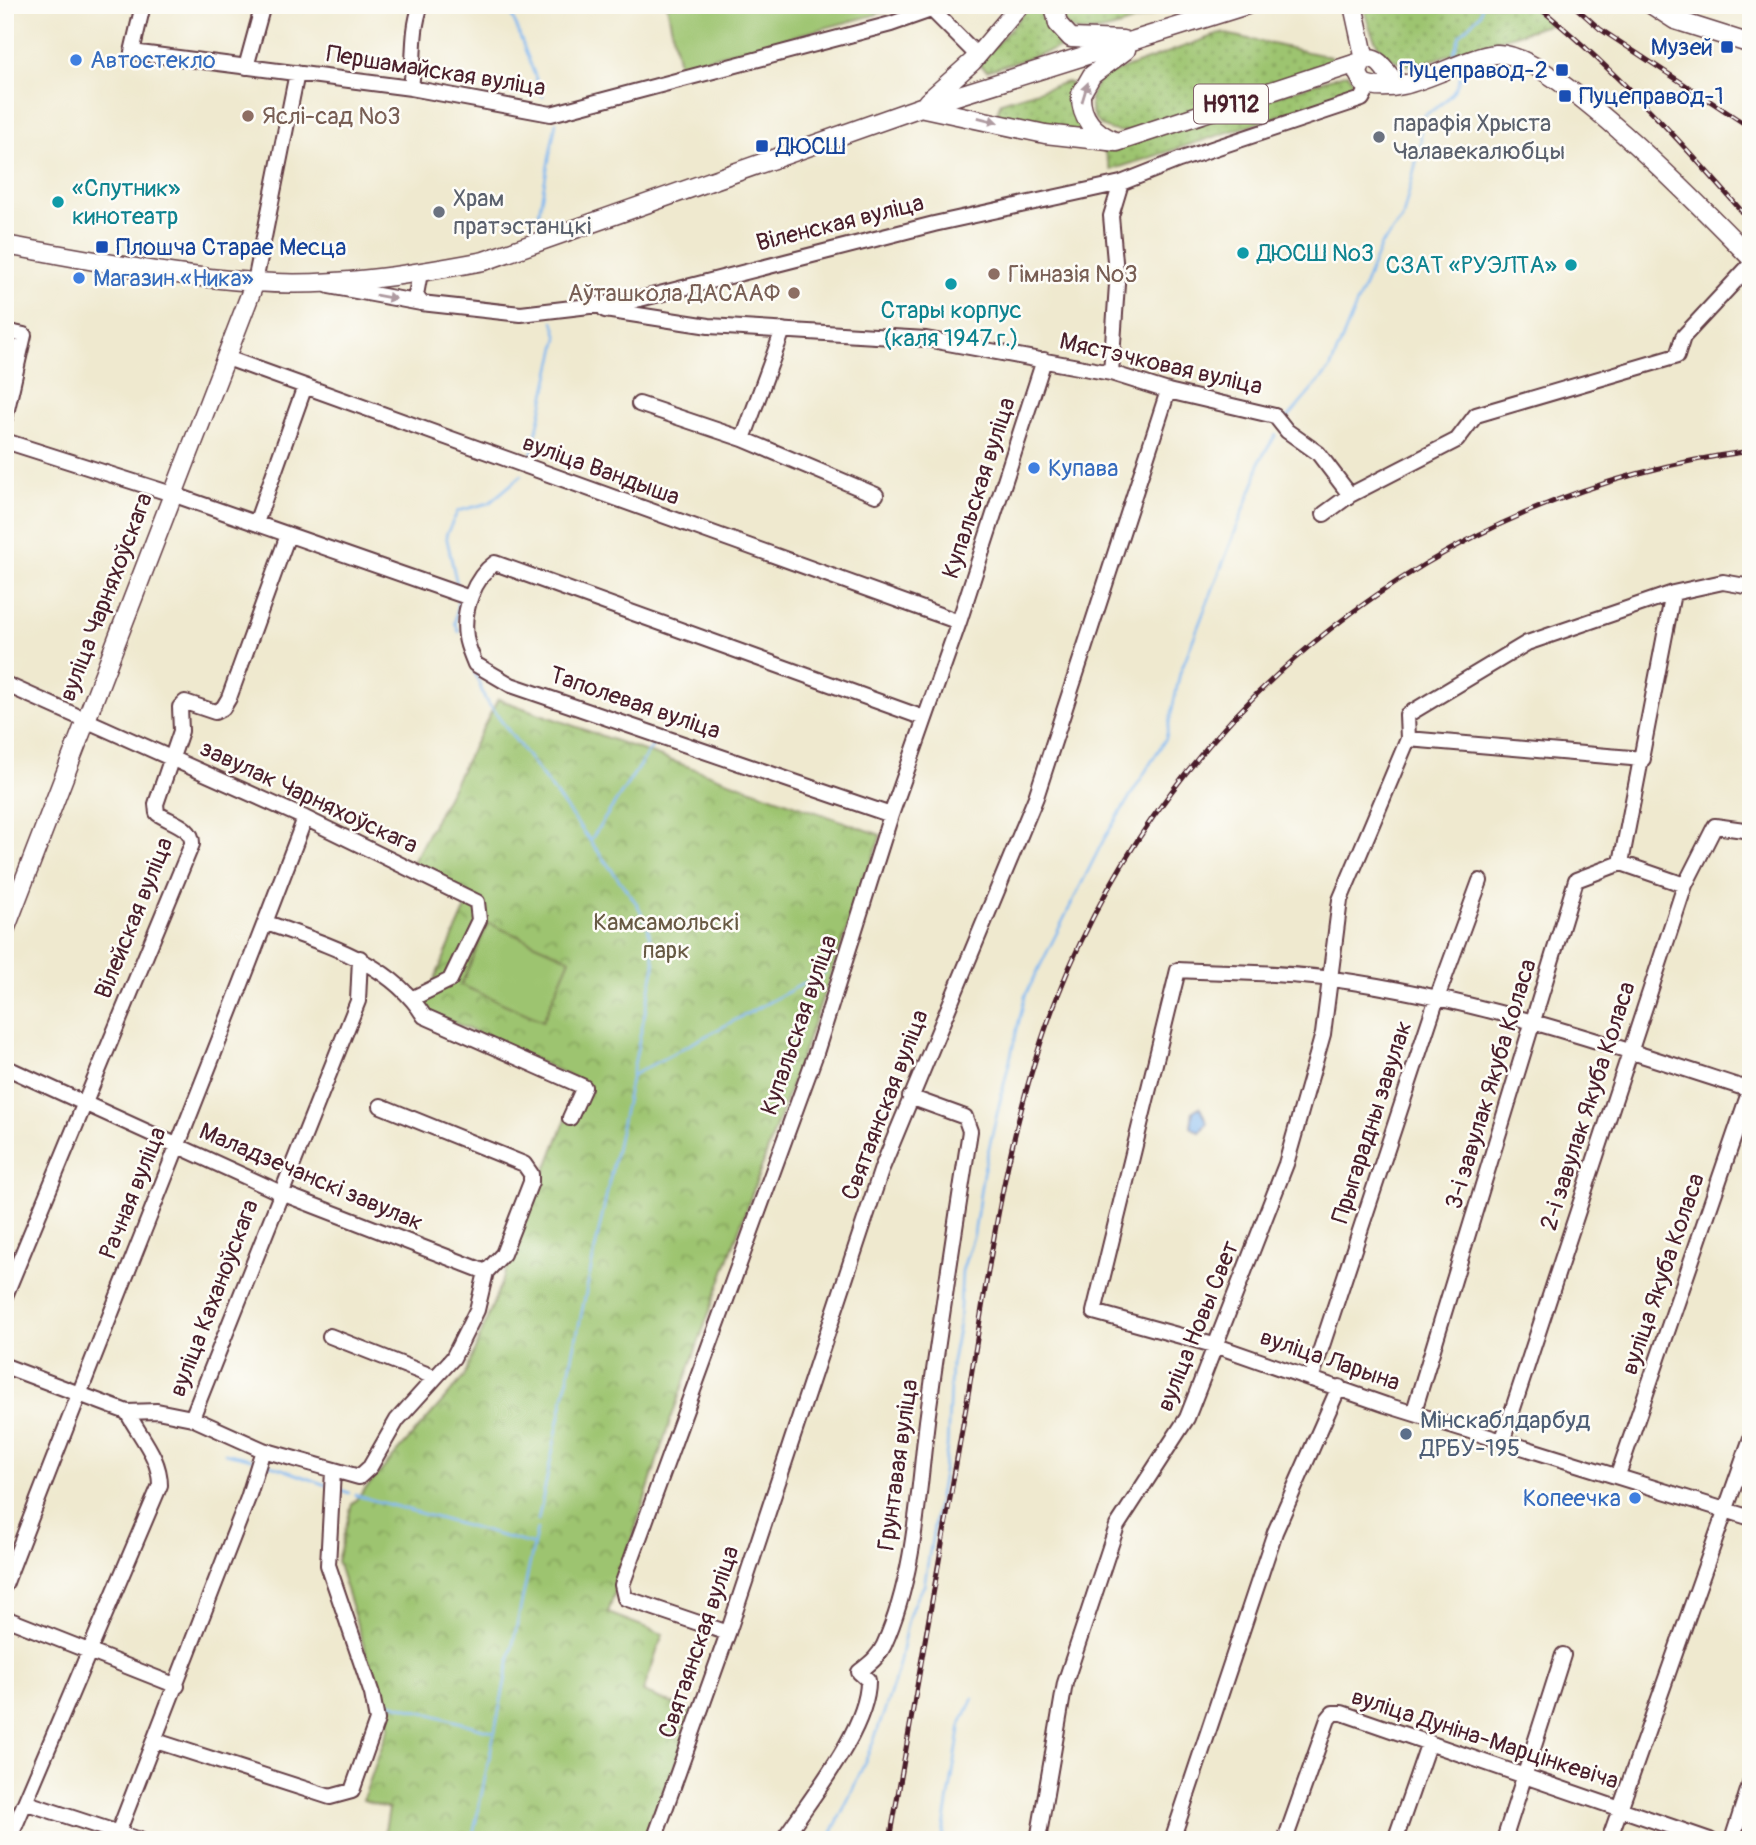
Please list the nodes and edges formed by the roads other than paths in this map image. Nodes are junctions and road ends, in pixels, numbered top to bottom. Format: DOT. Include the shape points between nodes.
graph roads {
  1 [pos="143,5"];
  2 [pos="263,5"];
  3 [pos="421,5"];
  4 [pos="1020,5"];
  5 [pos="1054,5"];
  6 [pos="1247,5"];
  7 [pos="1353,5"];
  8 [pos="1652,5"];
  9 [pos="931,7"];
  10 [pos="1140,40"];
  11 [pos="1751,44"];
  12 [pos="978,56"];
  13 [pos="246,67"];
  14 [pos="1372,72"];
  15 [pos="297,73"];
  16 [pos="411,88"];
  17 [pos="921,107"];
  18 [pos="1117,142"];
  19 [pos="1121,183"];
  20 [pos="5,244"];
  21 [pos="1751,258"];
  22 [pos="1751,264"];
  23 [pos="420,273"];
  24 [pos="255,282"];
  25 [pos="303,282"];
  26 [pos="421,303"];
  27 [pos="633,308"];
  28 [pos="783,330"];
  29 [pos="5,331"];
  30 [pos="227,358"];
  31 [pos="1044,360"];
  32 [pos="1111,373"];
  33 [pos="305,386"];
  34 [pos="1168,391"];
  35 [pos="639,404"];
  36 [pos="5,418"];
  37 [pos="743,439"];
  38 [pos="5,441"];
  39 [pos="172,494"];
  40 [pos="876,495"];
  41 [pos="1350,495"];
  42 [pos="1324,514"];
  43 [pos="256,523"];
  44 [pos="288,536"];
  45 [pos="1751,587"];
  46 [pos="1673,593"];
  47 [pos="470,598"];
  48 [pos="959,622"];
  49 [pos="5,684"];
  50 [pos="85,718"];
  51 [pos="924,718"];
  52 [pos="1408,739"];
  53 [pos="1643,759"];
  54 [pos="171,760"];
  55 [pos="891,815"];
  56 [pos="305,818"];
  57 [pos="1751,831"];
  58 [pos="1621,863"];
  59 [pos="1480,881"];
  60 [pos="1685,885"];
  61 [pos="267,923"];
  62 [pos="5,930"];
  63 [pos="360,958"];
  64 [pos="1331,979"];
  65 [pos="413,998"];
  66 [pos="1437,998"];
  67 [pos="1533,1023"];
  68 [pos="1629,1051"];
  69 [pos="5,1067"];
  70 [pos="1750,1089"];
  71 [pos="910,1097"];
  72 [pos="83,1102"];
  73 [pos="381,1106"];
  74 [pos="570,1118"];
  75 [pos="176,1145"];
  76 [pos="279,1192"];
  77 [pos="486,1272"];
  78 [pos="5,1296"];
  79 [pos="330,1336"];
  80 [pos="1217,1346"];
  81 [pos="5,1366"];
  82 [pos="434,1377"];
  83 [pos="1311,1379"];
  84 [pos="1339,1387"];
  85 [pos="78,1393"];
  86 [pos="1414,1411"];
  87 [pos="127,1412"];
  88 [pos="192,1418"];
  89 [pos="1751,1438"];
  90 [pos="1503,1439"];
  91 [pos="263,1450"];
  92 [pos="333,1471"];
  93 [pos="1618,1475"];
  94 [pos="1726,1510"];
  95 [pos="1751,1518"];
  96 [pos="5,1585"];
  97 [pos="5,1618"];
  98 [pos="728,1633"];
  99 [pos="89,1653"];
  100 [pos="1563,1655"];
  101 [pos="177,1686"];
  102 [pos="156,1741"];
  103 [pos="1429,1742"];
  104 [pos="1526,1774"];
  105 [pos="1751,1782"];
  106 [pos="27,1803"];
  107 [pos="1620,1808"];
  108 [pos="118,1833"];
  109 [pos="9,1840"];
  110 [pos="139,1840"];
  111 [pos="654,1840"];
  112 [pos="783,1840"];
  113 [pos="1038,1840"];
  114 [pos="1172,1840"];
  115 [pos="1284,1840"];
  116 [pos="1395,1840"];
  117 [pos="1504,1840"];
  118 [pos="1609,1840"];
  119 [pos="1710,1840"];
  120 [pos="1732,1840"];
  1 -- 13 [label="street, Першамайская вуліца" via="132,52"];
  2 -- 13 [label="street"];
  3 -- 16 [label="street" via="414,25"];
  4 -- 12 [label="main road"];
  5 -- 10 [label="main road" via="1058,24 1071,38"];
  6 -- 10 [label="main road"];
  7 -- 14 [label="main road"];
  8 -- 11 [label="main road" via="1675,20"];
  9 -- 12 [label="street"];
  9 -- 16 [label="street, Першамайская вуліца" via="891,24 551,114"];
  10 -- 17 [label="main road"];
  18 -- 10 [label="main road, one-way" via="1086,120 1081,94 1092,75"];
  12 -- 17 [label="main road"];
  13 -- 15 [label="street, Першамайская вуліца"];
  14 -- 18 [label="main road, Н9112"];
  14 -- 19 [label="street, Віленская вуліца" via="1362,99"];
  14 -- 21 [label="main road, Віленская вуліца / Н9112" via="1495,54 1526,61 1638,145"];
  15 -- 16 [label="street, Першамайская вуліца"];
  15 -- 24 [label="street"];
  17 -- 18 [label="main road, Н9112, one-way" via="1045,134"];
  17 -- 23 [label="main road" via="484,261"];
  19 -- 27 [label="street, Віленская вуліца" via="934,224"];
  19 -- 32 [label="street" via="1111,216 1117,284"];
  20 -- 24 [label="main road"];
  22 -- 41 [label="street" via="1683,337 1677,356 1476,415 1457,440"];
  23 -- 25 [label="main road"];
  23 -- 26 [label="street" via="416,295"];
  24 -- 25 [label="main road"];
  24 -- 30 [label="main road, вуліца Чарняхоўскага"];
  25 -- 26 [label="street, one-way"];
  26 -- 27 [label="street, Мястэчковая вуліца" via="521,314"];
  27 -- 28 [label="street, Мястэчковая вуліца" via="709,326"];
  28 -- 31 [label="street, Мястэчковая вуліца" via="926,339"];
  28 -- 37 [label="street"];
  29 -- 36 [label="street" via="24,335"];
  30 -- 33 [label="street, вуліца Вандыша"];
  30 -- 39 [label="main road, вуліца Чарняхоўскага"];
  31 -- 32 [label="street, Мястэчковая вуліца"];
  31 -- 48 [label="street, Купальская вуліца"];
  32 -- 34 [label="street, Мястэчковая вуліца"];
  33 -- 43 [label="street"];
  33 -- 48 [label="street, вуліца Вандыша"];
  34 -- 41 [label="street, Мястэчковая вуліца" via="1275,416 1318,453"];
  34 -- 71 [label="street, Святаянская вуліца" via="1036,797"];
  35 -- 37 [label="street"];
  37 -- 40 [label="street"];
  38 -- 39 [label="street"];
  39 -- 43 [label="street"];
  39 -- 50 [label="main road, вуліца Чарняхоўскага"];
  41 -- 42 [label="street"];
  43 -- 44 [label="street"];
  44 -- 47 [label="street"];
  44 -- 54 [label="street, Вілейская вуліца" via="229,698 223,709 215,712 185,702 180,707 181,731"];
  45 -- 46 [label="street, вуліца Новы Свет" via="1723,582"];
  46 -- 52 [label="street, вуліца Новы Свет" via="1527,643 1408,715"];
  46 -- 53 [label="street"];
  47 -- 51 [label="street, Таполевая вуліца" via="481,573 495,563"];
  47 -- 55 [label="street, Таполевая вуліца" via="466,637 475,664 511,685"];
  48 -- 51 [label="street, Купальская вуліца"];
  49 -- 50 [label="street, завулак Чарняхоўскага"];
  50 -- 54 [label="street, завулак Чарняхоўскага"];
  50 -- 62 [label="main road, вуліца Чарняхоўскага"];
  51 -- 55 [label="street, Купальская вуліца"];
  52 -- 53 [label="street"];
  52 -- 64 [label="street, вуліца Новы Свет" via="1340,900"];
  53 -- 58 [label="street"];
  54 -- 56 [label="street, завулак Чарняхоўскага"];
  54 -- 72 [label="street, Вілейская вуліца" via="157,814 187,829 192,844"];
  55 -- 98 [label="street, Купальская вуліца" via="815,1056 622,1585 625,1598"];
  56 -- 61 [label="street, Рачная вуліца"];
  56 -- 65 [label="street, завулак Чарняхоўскага" via="477,902 479,920 450,980"];
  57 -- 60 [label="street, 2-і завулак Якуба Коласа" via="1715,825"];
  58 -- 60 [label="street"];
  58 -- 67 [label="street, 3-і завулак Якуба Коласа" via="1576,880"];
  59 -- 66 [label="street, Прыгарадны завулак"];
  60 -- 68 [label="street, 2-і завулак Якуба Коласа"];
  61 -- 63 [label="street"];
  61 -- 75 [label="street, Рачная вуліца"];
  63 -- 65 [label="street"];
  63 -- 76 [label="street, вуліца Каханоўскага" via="358,1001"];
  64 -- 66 [label="street"];
  64 -- 80 [label="street, вуліца Новы Свет" via="1323,1034 1286,1164"];
  64 -- 80 [label="street, вуліца Ларына" via="1178,970 1094,1312"];
  65 -- 74 [label="street" via="424,1016 584,1087"];
  66 -- 67 [label="street"];
  66 -- 83 [label="street, Прыгарадны завулак"];
  67 -- 68 [label="street"];
  67 -- 86 [label="street, 3-і завулак Якуба Коласа"];
  68 -- 70 [label="street"];
  68 -- 90 [label="street, 2-і завулак Якуба Коласа"];
  69 -- 72 [label="street, Маладзечанскі завулак"];
  70 -- 93 [label="street, вуліца Якуба Коласа"];
  71 -- 98 [label="street, Святаянская вуліца" via="882,1168"];
  71 -- 112 [label="street, Грунтавая вуліца" via="965,1117 970,1131 915,1529 885,1643 859,1672 868,1687 858,1720"];
  72 -- 75 [label="street, Маладзечанскі завулак"];
  72 -- 78 [label="street, Вілейская вуліца"];
  73 -- 77 [label="street" via="524,1164 531,1174 503,1254"];
  75 -- 76 [label="street, Маладзечанскі завулак"];
  75 -- 85 [label="street, Рачная вуліца"];
  76 -- 77 [label="street, Маладзечанскі завулак"];
  76 -- 88 [label="street, вуліца Каханоўскага"];
  77 -- 82 [label="street" via="477,1310 453,1358"];
  79 -- 82 [label="street"];
  80 -- 83 [label="street, вуліца Ларына"];
  80 -- 113 [label="street, вуліца Новы Свет" via="1188,1418 1117,1526 1065,1683"];
  81 -- 85 [label="street"];
  82 -- 92 [label="street" via="397,1420 370,1468 359,1477"];
  83 -- 84 [label="street, вуліца Ларына"];
  84 -- 86 [label="street, вуліца Ларына"];
  84 -- 114 [label="street" via="1275,1532"];
  85 -- 87 [label="street"];
  85 -- 96 [label="street, Рачная вуліца"];
  86 -- 90 [label="street, вуліца Ларына"];
  87 -- 88 [label="street" via="157,1411"];
  87 -- 99 [label="street" via="155,1457 160,1485"];
  88 -- 91 [label="street"];
  89 -- 94 [label="street"];
  90 -- 93 [label="street, вуліца Ларына"];
  91 -- 92 [label="street"];
  91 -- 101 [label="street"];
  92 -- 102 [label="street" via="328,1565 372,1694 376,1720 352,1791 330,1797"];
  93 -- 94 [label="street, вуліца Ларына"];
  94 -- 95 [label="street, вуліца Ларына"];
  94 -- 107 [label="street"];
  97 -- 99 [label="street"];
  98 -- 111 [label="street, Святаянская вуліца"];
  99 -- 101 [label="street"];
  99 -- 106 [label="street"];
  100 -- 104 [label="street"];
  101 -- 102 [label="street"];
  102 -- 108 [label="street"];
  103 -- 104 [label="street, вуліца Дуніна-Марцінкевіча"];
  103 -- 115 [label="street, вуліца Дуніна-Марцінкевіча" via="1333,1713"];
  103 -- 116 [label="street"];
  104 -- 107 [label="street, вуліца Дуніна-Марцінкевіча"];
  104 -- 117 [label="street"];
  105 -- 120 [label="street"];
  106 -- 108 [label="street"];
  106 -- 109 [label="street"];
  107 -- 118 [label="street"];
  107 -- 119 [label="street, вуліца Дуніна-Марцінкевіча"];
  108 -- 110 [label="street"];
}
